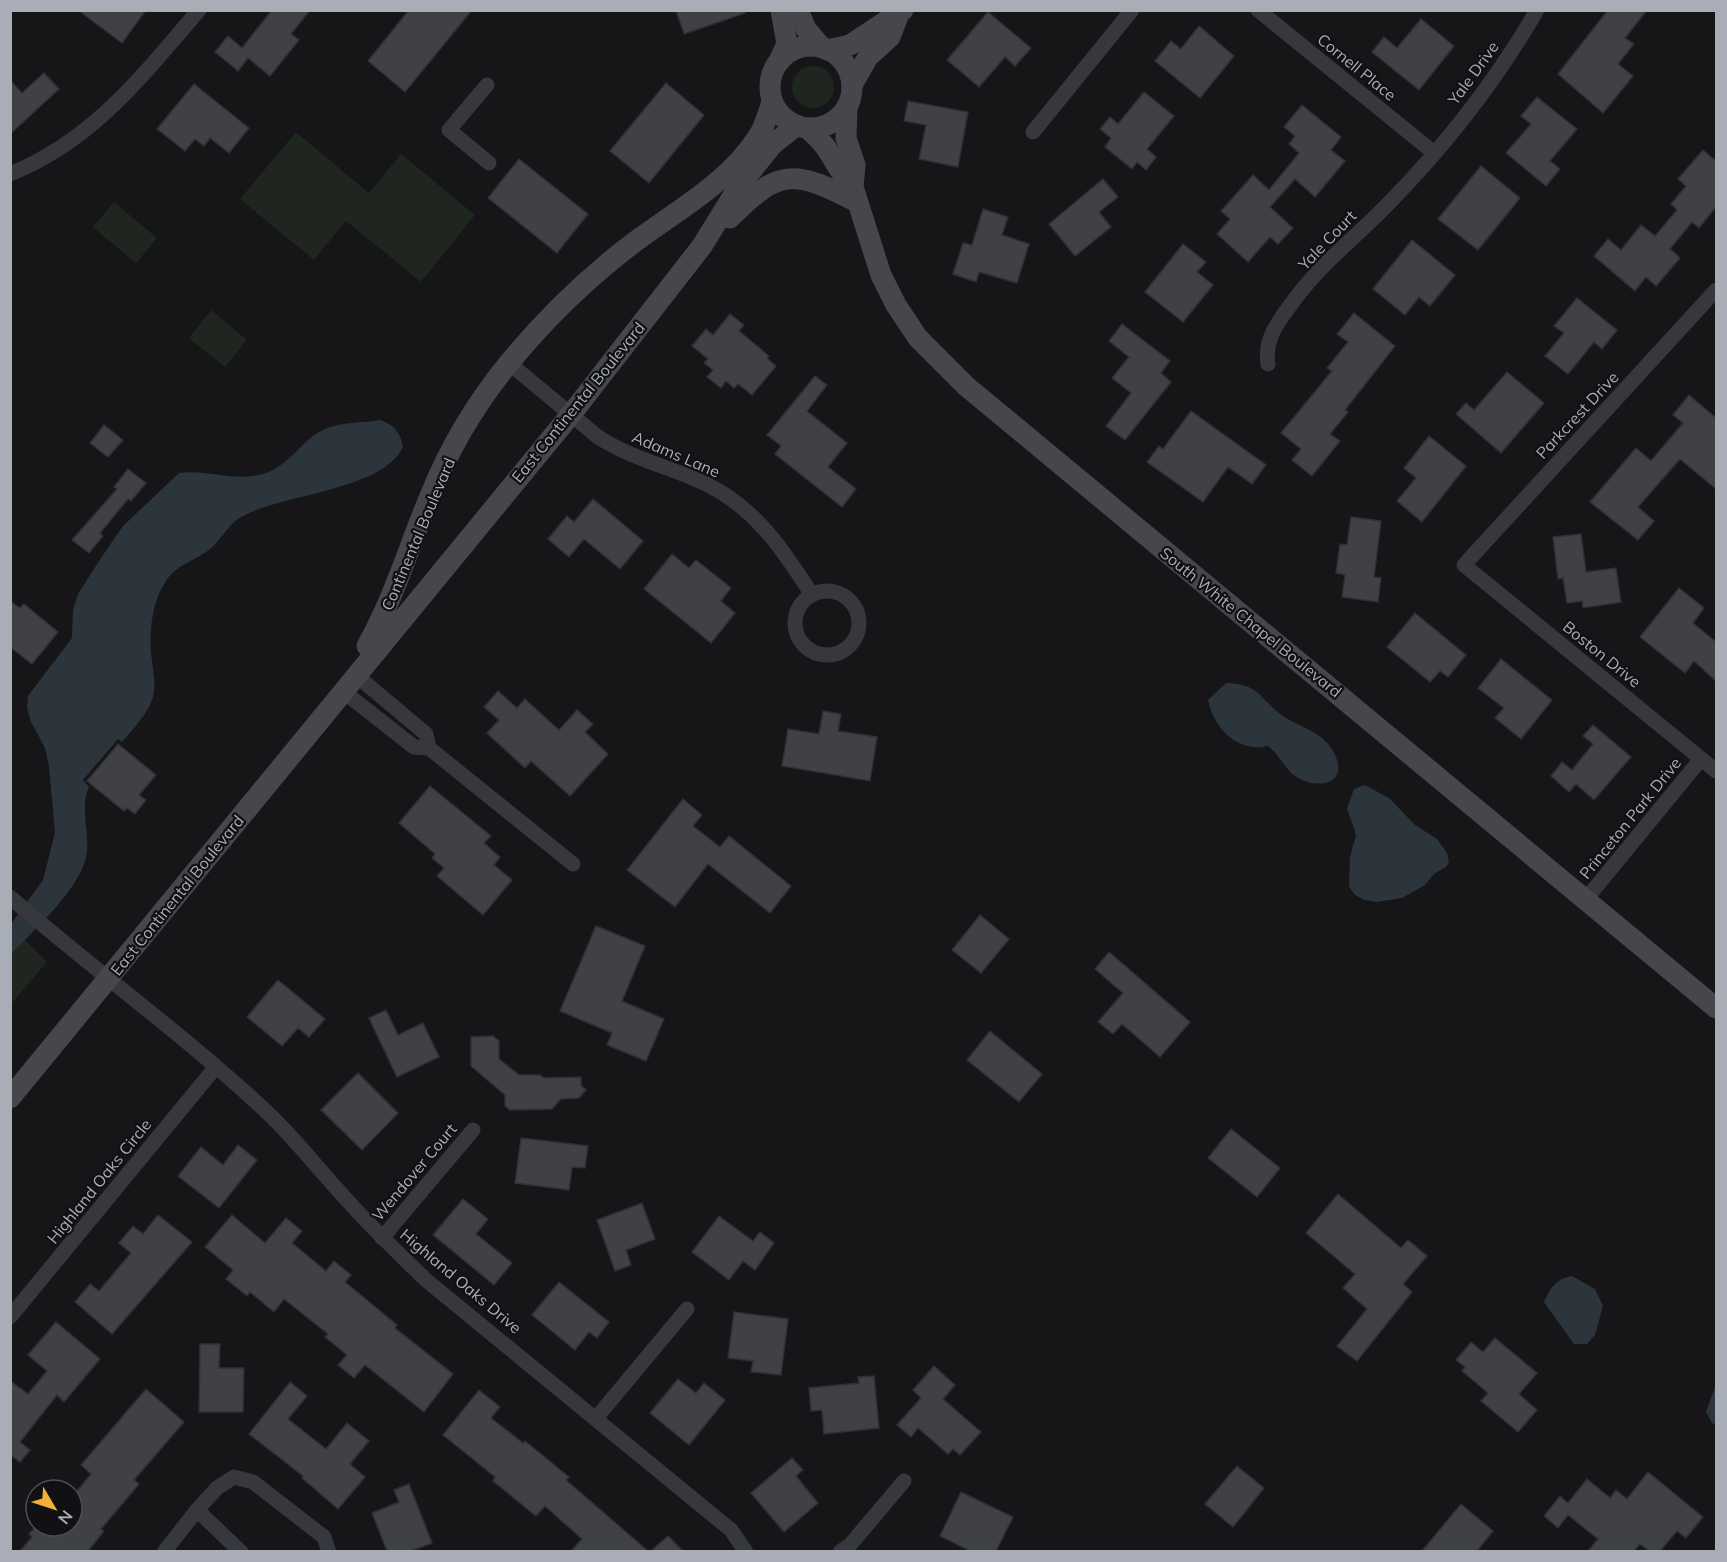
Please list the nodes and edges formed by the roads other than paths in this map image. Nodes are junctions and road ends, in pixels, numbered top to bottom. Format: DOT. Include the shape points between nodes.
graph roads {
  1 [pos="199,10"];
  2 [pos="781,10"];
  3 [pos="798,10"];
  4 [pos="1132,10"];
  5 [pos="1258,10"];
  6 [pos="1537,10"];
  7 [pos="900,13"];
  8 [pos="825,49"];
  9 [pos="779,61"];
  10 [pos="852,84"];
  11 [pos="487,85"];
  12 [pos="772,102"];
  13 [pos="847,107"];
  14 [pos="802,127"];
  15 [pos="1033,132"];
  16 [pos="1433,152"];
  17 [pos="489,163"];
  18 [pos="10,174"];
  19 [pos="855,194"];
  20 [pos="702,246"];
  21 [pos="1716,290"];
  22 [pos="509,363"];
  23 [pos="1268,364"];
  24 [pos="572,413"];
  25 [pos="1464,565"];
  26 [pos="812,595"];
  27 [pos="350,684"];
  28 [pos="1701,759"];
  29 [pos="1716,771"];
  30 [pos="573,864"];
  31 [pos="11,898"];
  32 [pos="1586,899"];
  33 [pos="110,978"];
  34 [pos="1716,1008"];
  35 [pos="215,1068"];
  36 [pos="10,1098"];
  37 [pos="473,1130"];
  38 [pos="382,1238"];
  39 [pos="687,1309"];
  40 [pos="10,1317"];
  41 [pos="597,1417"];
  42 [pos="904,1481"];
  43 [pos="197,1510"];
  44 [pos="164,1551"];
  45 [pos="242,1551"];
  46 [pos="329,1551"];
  47 [pos="746,1551"];
  48 [pos="840,1551"];
  1 -- 18 [label="street" via="125,96 94,125 66,145"];
  2 -- 9 [label="main road" via="787,44"];
  3 -- 8 [label="main road" via="806,29"];
  4 -- 15 [label="street"];
  5 -- 16 [label="street, Cornell Place"];
  6 -- 16 [label="street, Yale Drive" via="1500,68"];
  7 -- 8 [label="main road" via="850,45"];
  7 -- 10 [label="main road" via="890,37 868,57"];
  8 -- 9 [label="main road" via="799,48"];
  8 -- 10 [label="main road" via="845,64"];
  9 -- 12 [label="main road" via="770,81"];
  10 -- 13 [label="main road"];
  11 -- 17 [label="street" via="449,130"];
  12 -- 14 [label="main road" via="778,112"];
  12 -- 22 [label="main road, Continental Boulevard" via="759,135 728,172 586,282"];
  13 -- 14 [label="main road" via="831,124"];
  13 -- 19 [label="main road, South White Chapel Boulevard" via="846,138 855,165"];
  14 -- 19 [label="main road, South White Chapel Boulevard" via="824,142"];
  14 -- 20 [label="main road, East Continental Boulevard" via="773,144 739,186"];
  16 -- 23 [label="street, Yale Court" via="1293,301 1269,336 1265,349"];
  19 -- 20 [label="main road" via="806,180 782,178 751,197"];
  19 -- 32 [label="main road, South White Chapel Boulevard" via="881,275 896,305 918,338 966,386"];
  20 -- 24 [label="main road, East Continental Boulevard"];
  21 -- 25 [label="street, Parkcrest Drive"];
  22 -- 24 [label="street, Adams Lane"];
  22 -- 27 [label="main road, Continental Boulevard" via="475,412 431,493 395,590"];
  24 -- 26 [label="street, Adams Lane" via="614,447 708,485 749,511 784,551"];
  24 -- 27 [label="main road, East Continental Boulevard"];
  25 -- 28 [label="street, Boston Drive"];
  26 -- 26 [label="street" via="797,611 797,634 810,650 820,655 842,652 855,640 859,629 854,604 836,592"];
  27 -- 30 [label="street" via="414,747 429,748"];
  27 -- 33 [label="main road, East Continental Boulevard"];
  28 -- 29 [label="street, Boston Drive"];
  28 -- 32 [label="street, Princeton Park Drive"];
  31 -- 33 [label="street, Highland Oaks Drive"];
  32 -- 34 [label="main road, South White Chapel Boulevard"];
  33 -- 35 [label="street, Highland Oaks Drive"];
  33 -- 36 [label="main road, East Continental Boulevard"];
  35 -- 38 [label="street, Highland Oaks Drive" via="301,1147"];
  35 -- 40 [label="street, Highland Oaks Circle"];
  37 -- 38 [label="street, Wendover Court"];
  38 -- 41 [label="street, Highland Oaks Drive" via="426,1280"];
  39 -- 41 [label="street"];
  41 -- 47 [label="street, Highland Oaks Drive" via="731,1530"];
  42 -- 48 [label="street" via="850,1545"];
  43 -- 44 [label="street"];
  43 -- 45 [label="street"];
  43 -- 46 [label="street" via="217,1488 234,1477 253,1482 324,1537"];
}
